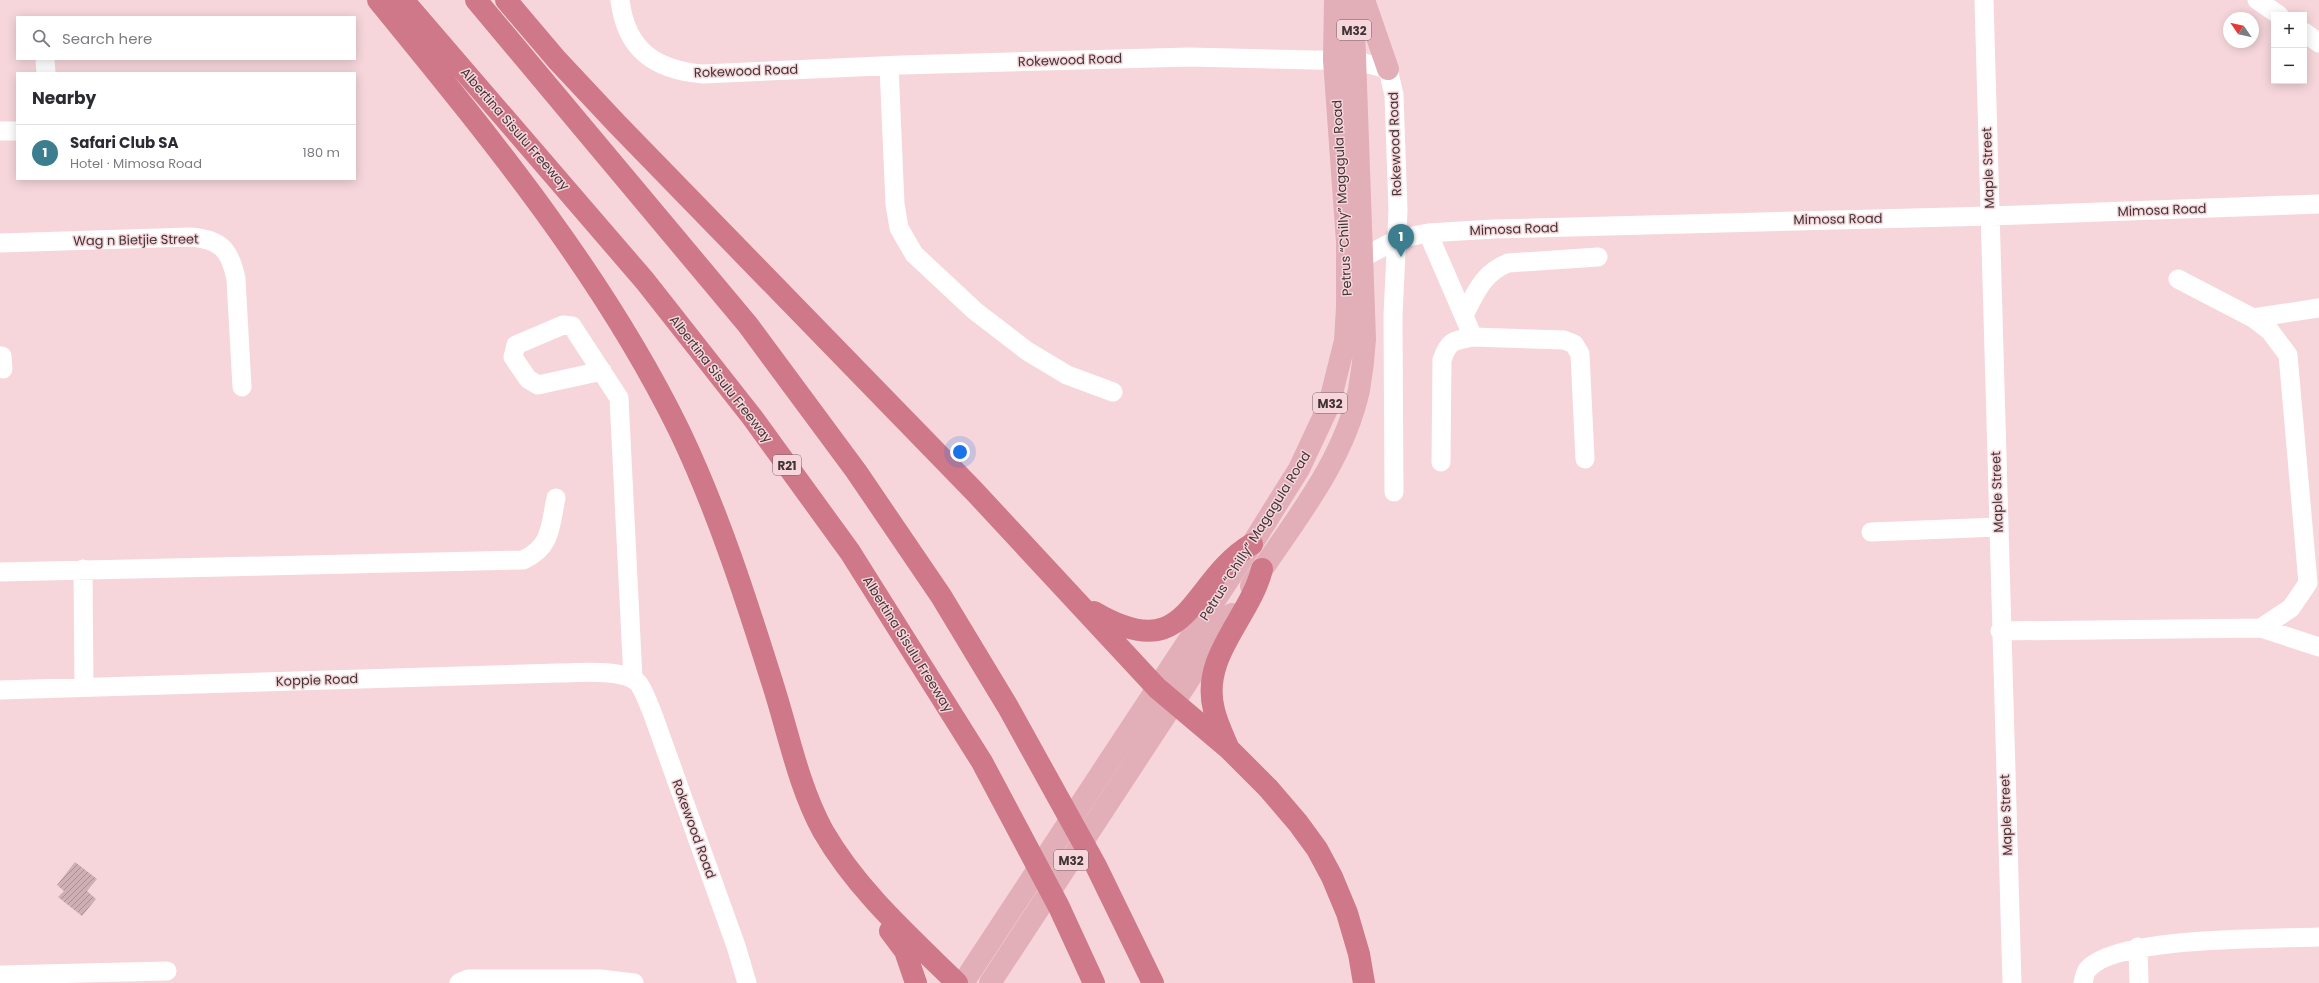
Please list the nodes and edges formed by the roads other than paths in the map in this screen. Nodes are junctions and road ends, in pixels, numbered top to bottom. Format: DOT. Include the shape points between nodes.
graph roads {
  1 [pos="378,0"];
  2 [pos="403,0"];
  3 [pos="476,0"];
  4 [pos="506,0"];
  5 [pos="620,0"];
  6 [pos="1335,0"];
  7 [pos="1353,0"];
  8 [pos="1364,0"];
  9 [pos="1984,0"];
  10 [pos="2257,0"];
  11 [pos="2275,12"];
  12 [pos="2307,34"];
  13 [pos="2319,43"];
  14 [pos="45,60"];
  15 [pos="1334,60"];
  16 [pos="1356,61"];
  17 [pos="888,66"];
  18 [pos="1388,69"];
  19 [pos="46,72"];
  20 [pos="0,131"];
  21 [pos="16,131"];
  22 [pos="2319,204"];
  23 [pos="1990,216"];
  24 [pos="1428,233"];
  25 [pos="1398,238"];
  26 [pos="0,243"];
  27 [pos="1362,258"];
  28 [pos="1598,258"];
  29 [pos="2178,279"];
  30 [pos="2319,308"];
  31 [pos="1464,315"];
  32 [pos="2254,318"];
  33 [pos="1474,337"];
  34 [pos="602,371"];
  35 [pos="242,386"];
  36 [pos="1113,392"];
  37 [pos="1585,459"];
  38 [pos="1441,462"];
  39 [pos="1394,492"];
  40 [pos="556,498"];
  41 [pos="1998,527"];
  42 [pos="1871,532"];
  43 [pos="1252,544"];
  44 [pos="83,569"];
  45 [pos="1262,569"];
  46 [pos="0,572"];
  47 [pos="1076,601"];
  48 [pos="2261,628"];
  49 [pos="2000,630"];
  50 [pos="2319,647"];
  51 [pos="633,679"];
  52 [pos="84,687"];
  53 [pos="1157,688"];
  54 [pos="0,690"];
  55 [pos="1173,704"];
  56 [pos="1228,748"];
  57 [pos="868,894"];
  58 [pos="2319,937"];
  59 [pos="2138,947"];
  60 [pos="167,971"];
  61 [pos="0,975"];
  62 [pos="68,978"];
  63 [pos="526,981"];
  64 [pos="459,983"];
  65 [pos="634,983"];
  66 [pos="747,983"];
  67 [pos="916,983"];
  68 [pos="957,983"];
  69 [pos="962,983"];
  70 [pos="990,983"];
  71 [pos="1094,983"];
  72 [pos="1153,983"];
  73 [pos="1364,983"];
  74 [pos="2012,983"];
  75 [pos="2083,983"];
  76 [pos="2139,983"];
  1 -- 57 [label="highway" via="507,162 568,245 609,305 643,362 680,432 712,508 740,582 812,807 843,862"];
  2 -- 71 [label="highway, Albertina Sisulu Freeway / R21" via="645,281 752,417 850,552 982,762 1059,907"];
  3 -- 72 [label="highway" via="748,325 856,472 941,596 1008,707 1096,866"];
  4 -- 47 [label="highway" via="557,60 617,124 974,491"];
  5 -- 17 [label="street, Rokewood Road" via="629,33 654,61 668,69 703,74"];
  6 -- 15 [label="main road, Petrus “Chilly” Magagula Road / M32"];
  7 -- 16 [label="main road, Petrus “Chilly” Magagula Road / M32"];
  8 -- 18 [label="main road"];
  9 -- 23 [label="street, Maple Street"];
  10 -- 11 [label="street"];
  12 -- 13 [label="street"];
  14 -- 19 [label="street"];
  15 -- 16 [label="street, Rokewood Road"];
  15 -- 17 [label="street, Rokewood Road" via="1189,57"];
  15 -- 43 [label="main road, Petrus “Chilly” Magagula Road / M32" via="1347,242 1345,341 1329,405 1317,435"];
  16 -- 18 [label="street, Rokewood Road"];
  16 -- 27 [label="main road, Petrus “Chilly” Magagula Road / M32"];
  17 -- 36 [label="street" via="895,204 899,228 914,254 975,311 1027,352 1067,375"];
  18 -- 25 [label="street, Rokewood Road" via="1394,96"];
  20 -- 21 [label="street"];
  22 -- 23 [label="street, Mimosa Road"];
  23 -- 24 [label="street, Mimosa Road" via="1620,225"];
  23 -- 41 [label="street, Maple Street"];
  24 -- 25 [label="street, Mimosa Road"];
  24 -- 31 [label="street"];
  25 -- 27 [label="street, Mimosa Road"];
  25 -- 39 [label="street, Rokewood Road" via="1393,316"];
  26 -- 35 [label="street, Wag n Bietjie Street" via="190,237 213,240 227,253 233,264 236,279"];
  27 -- 45 [label="main road, Petrus “Chilly” Magagula Road / M32" via="1365,339 1358,391 1350,420 1317,488"];
  28 -- 31 [label="street" via="1508,263 1494,268 1483,280"];
  29 -- 32 [label="street"];
  30 -- 32 [label="street"];
  31 -- 33 [label="street"];
  32 -- 48 [label="street" via="2270,331 2288,355 2308,583 2291,608"];
  33 -- 37 [label="street" via="1564,340 1574,344 1580,354"];
  33 -- 38 [label="street" via="1452,341 1446,348 1442,360"];
  34 -- 51 [label="street" via="620,398"];
  40 -- 44 [label="street" via="547,540 534,555 523,560"];
  41 -- 42 [label="street"];
  41 -- 49 [label="street, Maple Street"];
  43 -- 47 [label="highway" via="1240,551 1187,614 1165,628 1147,631 1123,627"];
  43 -- 53 [label="main road, Petrus “Chilly” Magagula Road / M32"];
  44 -- 46 [label="street"];
  44 -- 52 [label="street"];
  45 -- 55 [label="main road, Petrus “Chilly” Magagula Road / M32"];
  45 -- 56 [label="highway" via="1257,588 1227,639 1212,676 1213,709"];
  47 -- 53 [label="highway"];
  48 -- 49 [label="street"];
  48 -- 50 [label="street"];
  49 -- 74 [label="street, Maple Street"];
  51 -- 52 [label="street, Koppie Road" via="614,674 558,673"];
  51 -- 66 [label="street, Rokewood Road" via="645,695 652,712"];
  52 -- 54 [label="street, Koppie Road"];
  53 -- 55 [label="highway"];
  53 -- 69 [label="main road, Petrus “Chilly” Magagula Road / M32"];
  55 -- 56 [label="highway"];
  55 -- 70 [label="main road, Petrus “Chilly” Magagula Road / M32"];
  56 -- 73 [label="highway" via="1268,788 1317,849 1347,913 1360,954"];
  57 -- 67 [label="highway" via="877,913 905,951"];
  57 -- 68 [label="highway"];
  58 -- 59 [label="street" via="2193,941"];
  59 -- 75 [label="street" via="2099,961 2088,969"];
  59 -- 76 [label="street"];
  60 -- 62 [label="street"];
  61 -- 62 [label="street"];
  63 -- 64 [label="street" via="468,979"];
  63 -- 65 [label="street" via="600,979"];
}
